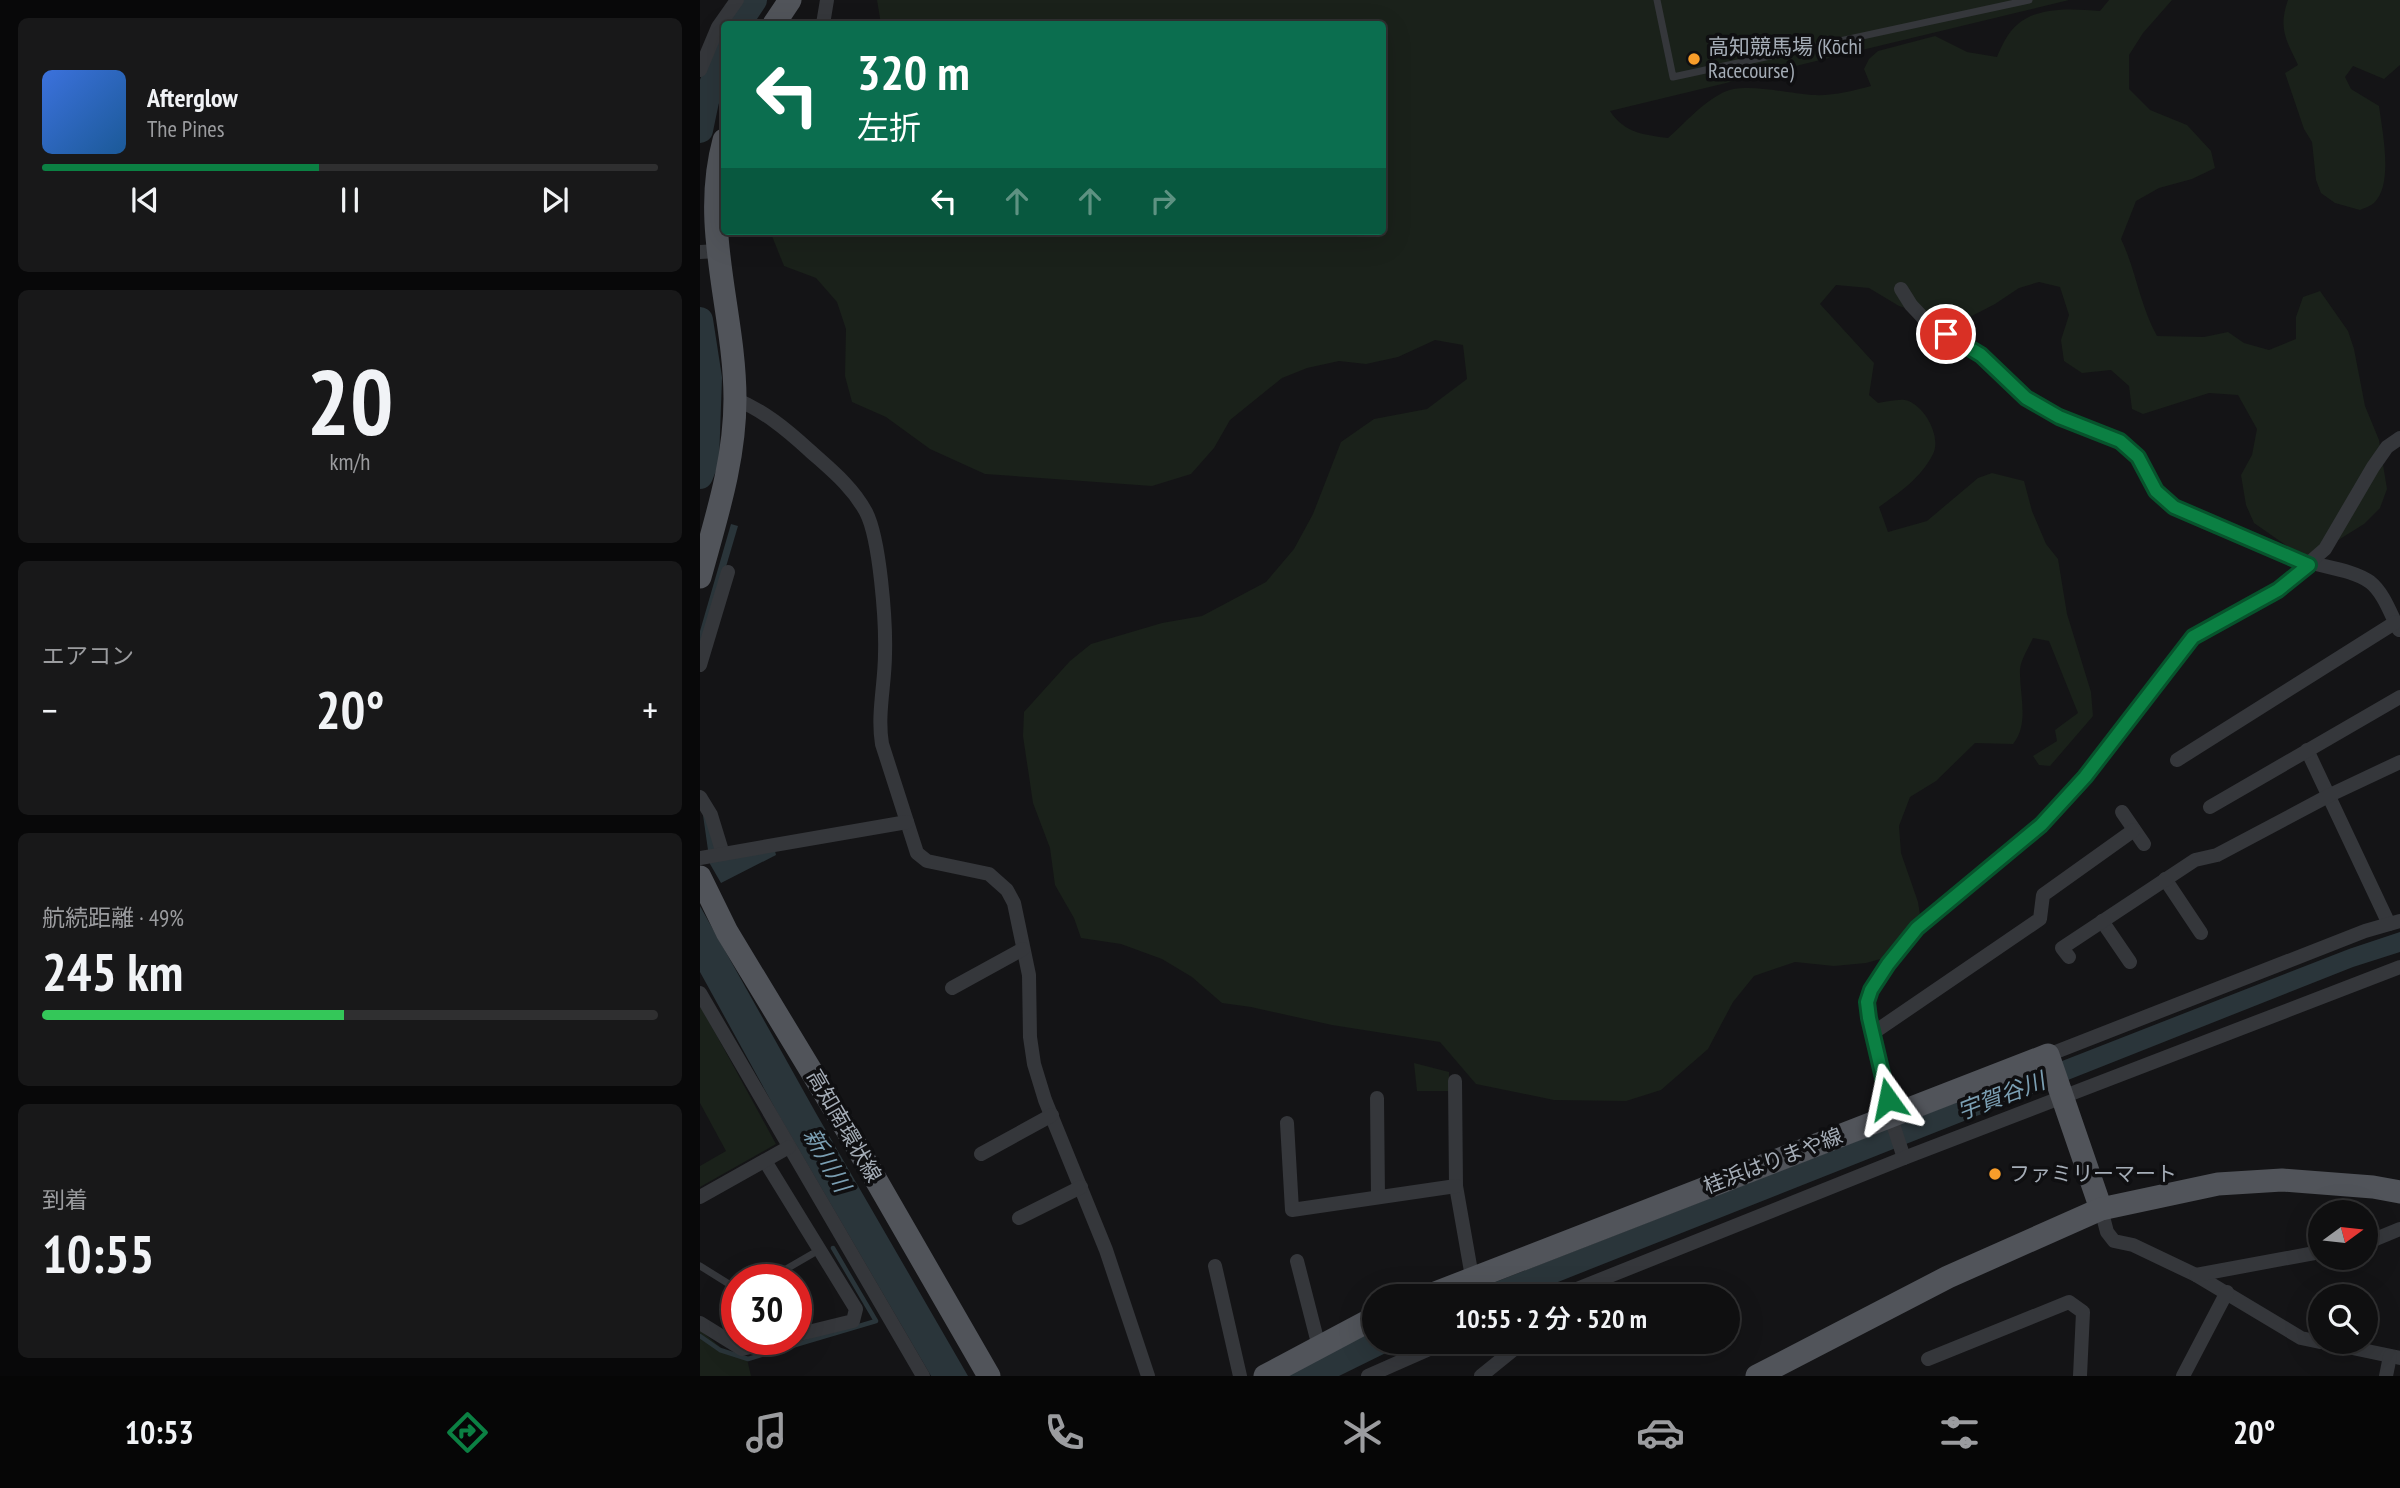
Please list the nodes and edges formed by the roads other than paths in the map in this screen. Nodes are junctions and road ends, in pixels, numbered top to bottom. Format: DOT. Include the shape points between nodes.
graph roads {
  1 [pos="737,0"];
  2 [pos="790,0"];
  3 [pos="827,0"];
  4 [pos="1657,0"];
  5 [pos="2029,0"];
  6 [pos="722,21"];
  7 [pos="776,21"];
  8 [pos="824,21"];
  9 [pos="721,23"];
  10 [pos="700,70"];
  11 [pos="721,153"];
  12 [pos="707,251"];
  13 [pos="1901,289"];
  14 [pos="735,399"];
  15 [pos="2400,438"];
  16 [pos="2311,564"];
  17 [pos="728,572"];
  18 [pos="700,577"];
  19 [pos="2397,619"];
  20 [pos="700,665"];
  21 [pos="2400,697"];
  22 [pos="2307,750"];
  23 [pos="2177,760"];
  24 [pos="2400,762"];
  25 [pos="2330,795"];
  26 [pos="700,797"];
  27 [pos="2210,807"];
  28 [pos="2122,812"];
  29 [pos="907,822"];
  30 [pos="2134,830"];
  31 [pos="2144,844"];
  32 [pos="710,860"];
  33 [pos="2165,879"];
  34 [pos="2102,921"];
  35 [pos="2394,923"];
  36 [pos="2201,933"];
  37 [pos="1023,949"];
  38 [pos="2069,957"];
  39 [pos="2130,962"];
  40 [pos="2400,967"];
  41 [pos="952,988"];
  42 [pos="700,993"];
  43 [pos="1873,1033"];
  44 [pos="2050,1059"];
  45 [pos="1455,1081"];
  46 [pos="2062,1093"];
  47 [pos="1377,1098"];
  48 [pos="1052,1115"];
  49 [pos="1892,1120"];
  50 [pos="1287,1122"];
  51 [pos="789,1147"];
  52 [pos="1902,1152"];
  53 [pos="981,1154"];
  54 [pos="765,1161"];
  55 [pos="1456,1186"];
  56 [pos="1081,1187"];
  57 [pos="2400,1192"];
  58 [pos="700,1197"];
  59 [pos="1378,1197"];
  60 [pos="2101,1209"];
  61 [pos="1019,1218"];
  62 [pos="2400,1229"];
  63 [pos="2378,1238"];
  64 [pos="820,1250"];
  65 [pos="2308,1254"];
  66 [pos="1297,1261"];
  67 [pos="795,1264"];
  68 [pos="700,1266"];
  69 [pos="1215,1266"];
  70 [pos="2196,1275"];
  71 [pos="1472,1277"];
  72 [pos="1605,1277"];
  73 [pos="721,1279"];
  74 [pos="1456,1284"];
  75 [pos="1588,1284"];
  76 [pos="1596,1284"];
  77 [pos="2227,1292"];
  78 [pos="700,1323"];
  79 [pos="1362,1324"];
  80 [pos="812,1331"];
  81 [pos="721,1336"];
  82 [pos="2308,1338"];
  83 [pos="1318,1347"];
  84 [pos="1418,1354"];
  85 [pos="1508,1354"];
  86 [pos="2395,1357"];
  87 [pos="1928,1359"];
  88 [pos="923,1376"];
  89 [pos="989,1376"];
  90 [pos="1148,1376"];
  91 [pos="1240,1376"];
  92 [pos="1265,1376"];
  93 [pos="1368,1376"];
  94 [pos="1481,1376"];
  95 [pos="1757,1376"];
  96 [pos="2080,1376"];
  97 [pos="2183,1376"];
  98 [pos="2386,1376"];
  1 -- 6 [label="street"];
  2 -- 7 [label="main road"];
  3 -- 8 [label="street"];
  4 -- 5 [label="lane" via="1674,78"];
  9 -- 10 [label="street"];
  11 -- 12 [label="main road"];
  12 -- 14 [label="main road" via="733,352"];
  13 -- 16 [label="street" via="1929,324 1981,355 2026,398 2059,417 2120,441 2138,457 2156,491 2174,507"];
  14 -- 18 [label="main road" via="727,481"];
  14 -- 29 [label="street" via="784,428 846,483 867,514 877,548 886,654 879,727"];
  15 -- 16 [label="street" via="2387,447 2325,549"];
  16 -- 19 [label="street" via="2371,582"];
  16 -- 43 [label="street" via="2278,590 2193,637 2085,777 2041,825 1917,928 1871,990 1867,1002"];
  17 -- 20 [label="street"];
  19 -- 23 [label="street"];
  21 -- 22 [label="street"];
  22 -- 25 [label="street"];
  22 -- 27 [label="street"];
  24 -- 25 [label="street"];
  25 -- 33 [label="street"];
  25 -- 35 [label="street"];
  26 -- 32 [label="street" via="711,815"];
  28 -- 30 [label="street"];
  29 -- 32 [label="street"];
  29 -- 37 [label="street" via="917,853 927,862 989,874 1007,890"];
  30 -- 31 [label="street"];
  30 -- 43 [label="street" via="2043,895 2040,919"];
  32 -- 89 [label="main road, 高知南環状線" via="727,932"];
  33 -- 34 [label="street"];
  33 -- 36 [label="street"];
  34 -- 38 [label="street" via="2062,948"];
  34 -- 39 [label="street"];
  35 -- 44 [label="street"];
  37 -- 41 [label="street"];
  37 -- 48 [label="street" via="1029,975 1034,1065"];
  40 -- 46 [label="street"];
  42 -- 51 [label="street"];
  43 -- 49 [label="street"];
  44 -- 46 [label="main road"];
  44 -- 49 [label="main road, 桂浜はりまや線"];
  45 -- 55 [label="street"];
  46 -- 52 [label="street"];
  46 -- 60 [label="main road"];
  47 -- 59 [label="street"];
  48 -- 53 [label="street"];
  48 -- 56 [label="street"];
  49 -- 52 [label="street"];
  49 -- 71 [label="main road, 桂浜はりまや線"];
  50 -- 59 [label="street" via="1292,1210"];
  51 -- 54 [label="street"];
  51 -- 88 [label="street"];
  52 -- 72 [label="street"];
  54 -- 58 [label="street"];
  54 -- 64 [label="street"];
  55 -- 59 [label="street"];
  55 -- 71 [label="street"];
  56 -- 61 [label="street"];
  56 -- 90 [label="street"];
  57 -- 60 [label="main road" via="2282,1180 2218,1184"];
  60 -- 70 [label="street" via="2113,1241 2133,1245"];
  60 -- 95 [label="main road" via="1948,1277"];
  62 -- 63 [label="street"];
  64 -- 67 [label="lane"];
  64 -- 80 [label="street" via="856,1309 853,1321"];
  65 -- 70 [label="street"];
  66 -- 83 [label="street"];
  68 -- 73 [label="lane"];
  69 -- 91 [label="street"];
  70 -- 77 [label="street"];
  71 -- 74 [label="main road, 桂浜はりまや線"];
  72 -- 75 [label="street"];
  72 -- 76 [label="street"];
  77 -- 82 [label="street"];
  77 -- 97 [label="street"];
  78 -- 81 [label="street"];
  79 -- 83 [label="main road"];
  83 -- 92 [label="main road"];
  84 -- 93 [label="street"];
  85 -- 94 [label="street"];
  86 -- 98 [label="street"];
  87 -- 96 [label="street" via="2069,1303 2083,1312"];
}
